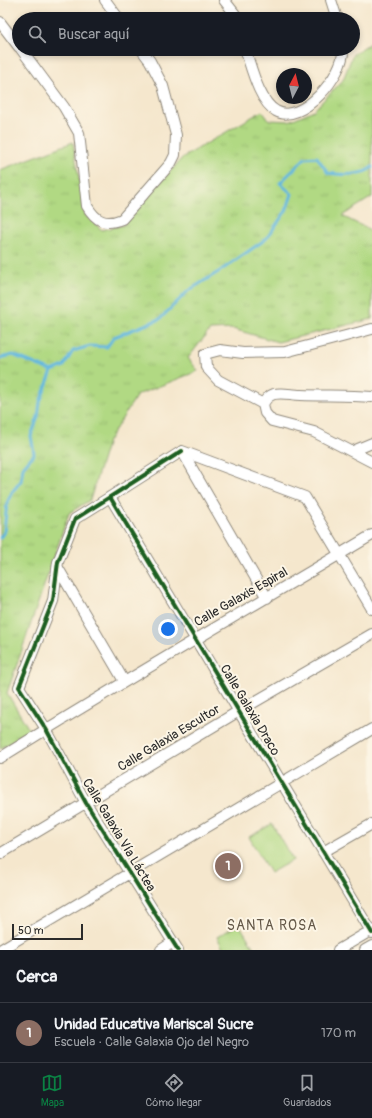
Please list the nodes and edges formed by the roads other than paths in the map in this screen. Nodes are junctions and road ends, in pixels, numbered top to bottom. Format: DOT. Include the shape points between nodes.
graph roads {
  1 [pos="105,0"];
  2 [pos="224,0"];
  3 [pos="331,0"];
  4 [pos="114,12"];
  5 [pos="233,12"];
  6 [pos="335,12"];
  7 [pos="0,22"];
  8 [pos="12,38"];
  9 [pos="26,56"];
  10 [pos="147,56"];
  11 [pos="248,56"];
  12 [pos="342,56"];
  13 [pos="372,329"];
  14 [pos="372,397"];
  15 [pos="263,404"];
  16 [pos="372,443"];
  17 [pos="182,451"];
  18 [pos="353,451"];
  19 [pos="372,462"];
  20 [pos="110,497"];
  21 [pos="372,535"];
  22 [pos="340,554"];
  23 [pos="58,568"];
  24 [pos="267,598"];
  25 [pos="372,609"];
  26 [pos="372,634"];
  27 [pos="195,639"];
  28 [pos="124,681"];
  29 [pos="239,711"];
  30 [pos="46,729"];
  31 [pos="372,729"];
  32 [pos="0,758"];
  33 [pos="282,783"];
  34 [pos="86,803"];
  35 [pos="372,824"];
  36 [pos="323,852"];
  37 [pos="0,854"];
  38 [pos="130,873"];
  39 [pos="372,931"];
  40 [pos="175,946"];
  41 [pos="372,946"];
  42 [pos="0,950"];
  43 [pos="161,950"];
  44 [pos="338,950"];
  45 [pos="365,950"];
  1 -- 4 [label="street"];
  2 -- 5 [label="street"];
  3 -- 6 [label="street"];
  7 -- 8 [label="street"];
  9 -- 10 [label="street" via="64,107 79,133 87,206 100,221 112,223 122,219 175,155 176,135 162,86"];
  11 -- 12 [label="street" via="267,103 283,114 298,111 322,93 338,72"];
  13 -- 15 [label="street" via="284,352 243,353 220,350 205,354 206,367 218,380"];
  14 -- 15 [label="street" via="280,393 272,394"];
  15 -- 18 [label="street" via="265,413 272,421 314,432"];
  16 -- 18 [label="street"];
  17 -- 20 [label="street"];
  17 -- 22 [label="street" via="305,497"];
  17 -- 24 [label="street"];
  18 -- 19 [label="street"];
  20 -- 23 [label="street" via="75,519"];
  20 -- 27 [label="street, Calle Galaxia Draco"];
  21 -- 22 [label="street, Calle Galaxis Espiral"];
  22 -- 24 [label="street, Calle Galaxis Espiral"];
  22 -- 25 [label="street"];
  23 -- 28 [label="street"];
  23 -- 30 [label="street, Calle Galaxia Vía Láctea" via="53,601 19,687"];
  24 -- 27 [label="street, Calle Galaxis Espiral"];
  26 -- 29 [label="street, Calle Galaxia Escultor"];
  27 -- 28 [label="street, Calle Galaxis Espiral"];
  27 -- 29 [label="street, Calle Galaxia Draco"];
  28 -- 30 [label="street, Calle Galaxis Espiral"];
  29 -- 33 [label="street, Calle Galaxia Draco"];
  29 -- 34 [label="street, Calle Galaxia Escultor"];
  30 -- 32 [label="street, Calle Galaxis Espiral"];
  30 -- 34 [label="street, Calle Galaxia Vía Láctea"];
  31 -- 33 [label="street"];
  33 -- 36 [label="street, Calle Galaxia Draco"];
  33 -- 38 [label="street"];
  34 -- 37 [label="street, Calle Galaxia Escultor"];
  34 -- 38 [label="street, Calle Galaxia Vía Láctea"];
  35 -- 36 [label="street"];
  36 -- 39 [label="street, Calle Galaxia Draco"];
  38 -- 40 [label="street, Calle Galaxia Vía Láctea"];
  38 -- 42 [label="street"];
  39 -- 44 [label="street"];
  40 -- 43 [label="street"];
  41 -- 45 [label="street"];
}
